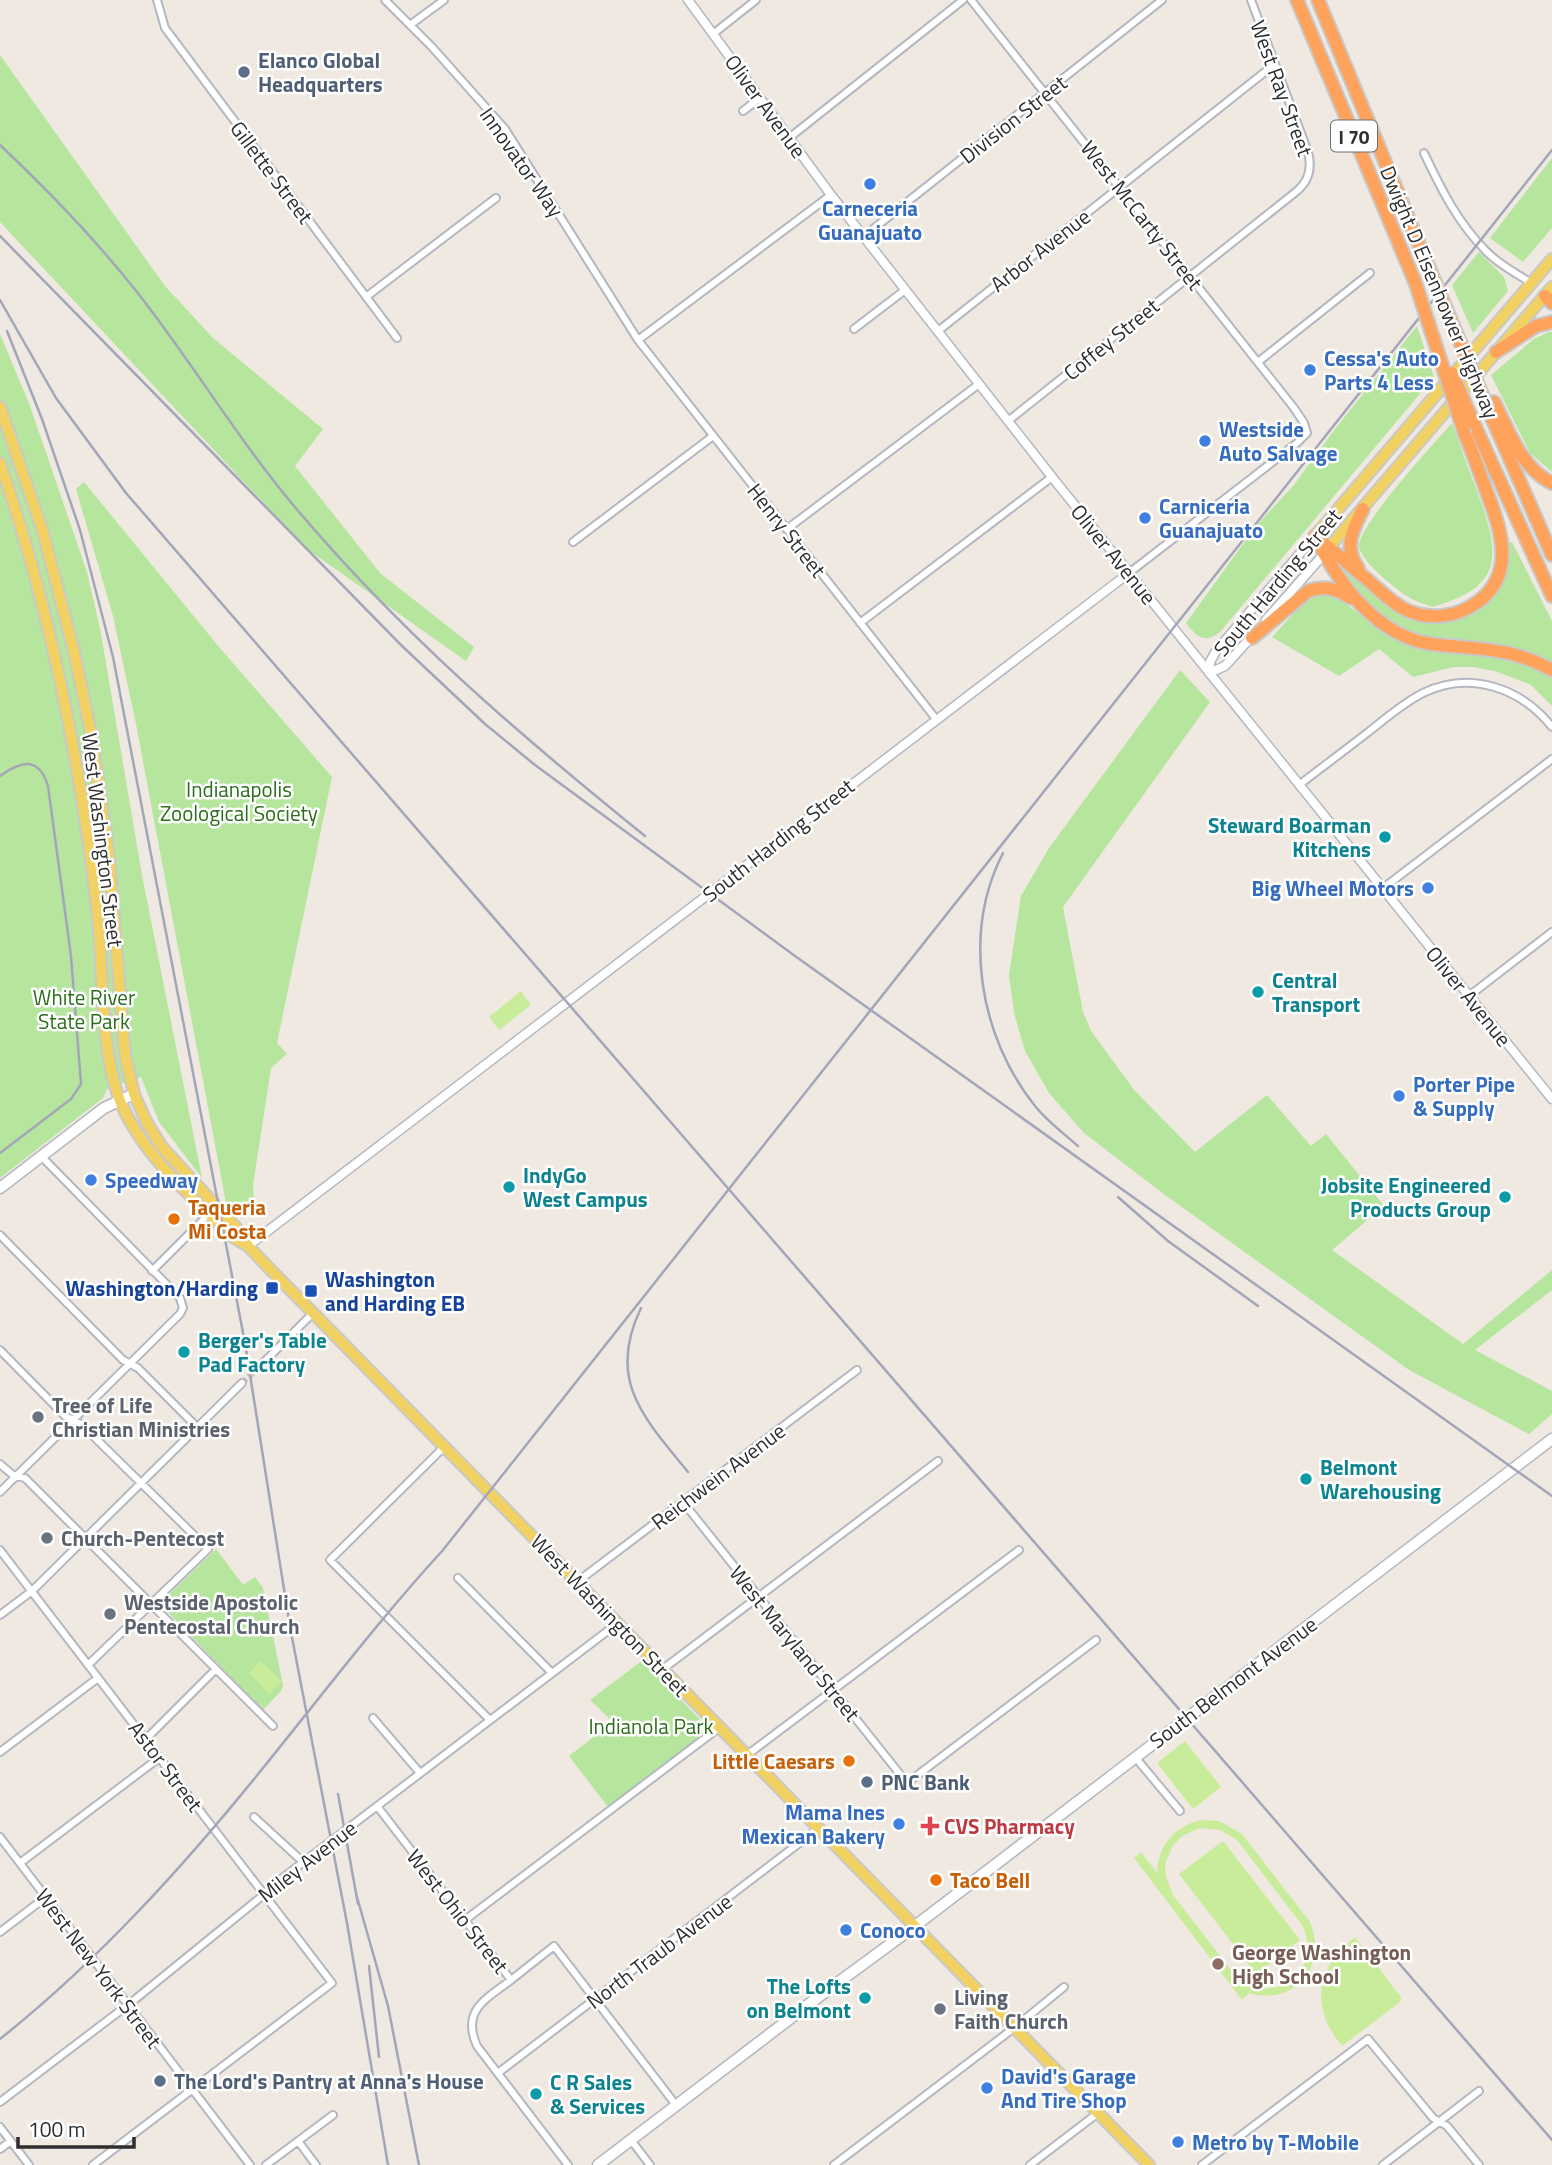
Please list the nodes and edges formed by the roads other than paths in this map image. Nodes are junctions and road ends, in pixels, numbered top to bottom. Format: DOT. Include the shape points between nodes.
graph roads {
  1 [pos="157,0"];
  2 [pos="385,0"];
  3 [pos="444,0"];
  4 [pos="688,0"];
  5 [pos="757,0"];
  6 [pos="963,0"];
  7 [pos="971,0"];
  8 [pos="1162,0"];
  9 [pos="1251,0"];
  10 [pos="1297,0"];
  11 [pos="1318,0"];
  12 [pos="410,25"];
  13 [pos="713,34"];
  14 [pos="1275,64"];
  15 [pos="1045,93"];
  16 [pos="760,98"];
  17 [pos="743,111"];
  18 [pos="789,138"];
  19 [pos="1424,153"];
  20 [pos="1308,177"];
  21 [pos="1119,187"];
  22 [pos="831,195"];
  23 [pos="496,198"];
  24 [pos="863,237"];
  25 [pos="1552,259"];
  26 [pos="1370,273"];
  27 [pos="1190,276"];
  28 [pos="1413,277"];
  29 [pos="1531,283"];
  30 [pos="905,290"];
  31 [pos="1550,293"];
  32 [pos="366,296"];
  33 [pos="1552,322"];
  34 [pos="854,329"];
  35 [pos="937,331"];
  36 [pos="397,338"];
  37 [pos="638,340"];
  38 [pos="1496,352"];
  39 [pos="1258,362"];
  40 [pos="979,384"];
  41 [pos="1491,405"];
  42 [pos="0,407"];
  43 [pos="1008,421"];
  44 [pos="1307,433"];
  45 [pos="713,436"];
  46 [pos="0,463"];
  47 [pos="1052,477"];
  48 [pos="1552,483"];
  49 [pos="1363,509"];
  50 [pos="787,529"];
  51 [pos="1315,536"];
  52 [pos="573,542"];
  53 [pos="1326,551"];
  54 [pos="1552,555"];
  55 [pos="1129,573"];
  56 [pos="1365,577"];
  57 [pos="1552,596"];
  58 [pos="1358,602"];
  59 [pos="860,623"];
  60 [pos="1252,638"];
  61 [pos="1552,670"];
  62 [pos="1209,673"];
  63 [pos="936,719"];
  64 [pos="1552,727"];
  65 [pos="1552,759"];
  66 [pos="1298,785"];
  67 [pos="1382,889"];
  68 [pos="1552,932"];
  69 [pos="1469,996"];
  70 [pos="134,1094"];
  71 [pos="1552,1099"];
  72 [pos="120,1100"];
  73 [pos="41,1157"];
  74 [pos="0,1188"];
  75 [pos="209,1214"];
  76 [pos="0,1235"];
  77 [pos="248,1246"];
  78 [pos="152,1271"];
  79 [pos="313,1314"];
  80 [pos="0,1350"];
  81 [pos="130,1364"];
  82 [pos="259,1367"];
  83 [pos="858,1370"];
  84 [pos="243,1383"];
  85 [pos="73,1420"];
  86 [pos="198,1428"];
  87 [pos="1552,1439"];
  88 [pos="444,1447"];
  89 [pos="938,1461"];
  90 [pos="0,1464"];
  91 [pos="17,1475"];
  92 [pos="142,1483"];
  93 [pos="0,1492"];
  94 [pos="683,1503"];
  95 [pos="85,1538"];
  96 [pos="0,1550"];
  97 [pos="1019,1550"];
  98 [pos="458,1577"];
  99 [pos="578,1582"];
  100 [pos="32,1591"];
  101 [pos="758,1597"];
  102 [pos="151,1604"];
  103 [pos="0,1615"];
  104 [pos="618,1623"];
  105 [pos="1096,1640"];
  106 [pos="88,1665"];
  107 [pos="216,1669"];
  108 [pos="663,1669"];
  109 [pos="552,1673"];
  110 [pos="98,1678"];
  111 [pos="832,1690"];
  112 [pos="373,1718"];
  113 [pos="490,1720"];
  114 [pos="274,1726"];
  115 [pos="720,1727"];
  116 [pos="145,1740"];
  117 [pos="0,1752"];
  118 [pos="747,1755"];
  119 [pos="1135,1757"];
  120 [pos="159,1758"];
  121 [pos="420,1773"];
  122 [pos="377,1806"];
  123 [pos="1180,1811"];
  124 [pos="254,1816"];
  125 [pos="819,1828"];
  126 [pos="0,1837"];
  127 [pos="303,1862"];
  128 [pos="20,1863"];
  129 [pos="264,1894"];
  130 [pos="46,1897"];
  131 [pos="465,1920"];
  132 [pos="915,1926"];
  133 [pos="0,1932"];
  134 [pos="511,1980"];
  135 [pos="1065,1987"];
  136 [pos="595,2000"];
  137 [pos="128,2005"];
  138 [pos="1014,2028"];
  139 [pos="498,2073"];
  140 [pos="192,2090"];
  141 [pos="1479,2091"];
  142 [pos="0,2102"];
  143 [pos="676,2105"];
  144 [pos="1098,2113"];
  145 [pos="333,2115"];
  146 [pos="1440,2122"];
  147 [pos="0,2127"];
  148 [pos="631,2140"];
  149 [pos="11,2141"];
  150 [pos="298,2141"];
  151 [pos="0,2149"];
  152 [pos="29,2165"];
  153 [pos="93,2165"];
  154 [pos="250,2165"];
  155 [pos="266,2165"];
  156 [pos="316,2165"];
  157 [pos="568,2165"];
  158 [pos="598,2165"];
  159 [pos="650,2165"];
  160 [pos="834,2165"];
  161 [pos="1030,2165"];
  162 [pos="1149,2165"];
  163 [pos="1202,2165"];
  164 [pos="1383,2165"];
  165 [pos="1479,2165"];
  1 -- 32 [label="street, Gillette Street" via="165,28"];
  2 -- 12 [label="street, Innovator Way"];
  3 -- 12 [label="street"];
  4 -- 13 [label="street, Oliver Avenue"];
  5 -- 13 [label="street"];
  6 -- 18 [label="street"];
  7 -- 15 [label="street, West McCarty Street"];
  8 -- 15 [label="street, Division Street"];
  9 -- 14 [label="street, West Ray Street"];
  10 -- 28 [label="highway, Dwight D Eisenhower Highway / I 70"];
  11 -- 41 [label="highway, Dwight D Eisenhower Highway / I 70, bridge" via="1457,335"];
  12 -- 37 [label="street, Innovator Way" via="505,129"];
  13 -- 16 [label="street, Oliver Avenue"];
  14 -- 20 [label="street, West Ray Street" via="1308,152"];
  14 -- 21 [label="street, Arbor Avenue"];
  15 -- 21 [label="street, West McCarty Street"];
  15 -- 24 [label="street, Division Street"];
  16 -- 17 [label="street"];
  16 -- 18 [label="street, Oliver Avenue"];
  18 -- 22 [label="street, Oliver Avenue"];
  19 -- 29 [label="street" via="1450,206 1478,243"];
  20 -- 27 [label="street, Coffey Street" via="1302,187"];
  21 -- 27 [label="street, West McCarty Street"];
  21 -- 35 [label="street, Arbor Avenue"];
  22 -- 24 [label="street, Oliver Avenue"];
  22 -- 37 [label="street"];
  23 -- 32 [label="street"];
  24 -- 30 [label="street, Oliver Avenue"];
  25 -- 29 [label="main road, South Harding Street"];
  26 -- 39 [label="street"];
  27 -- 39 [label="street, West McCarty Street"];
  27 -- 43 [label="street, Coffey Street"];
  28 -- 56 [label="highway, bridge" via="1502,531 1503,557 1485,595 1467,608 1442,616 1426,616 1398,605"];
  28 -- 57 [label="highway, Dwight D Eisenhower Highway / I 70, bridge"];
  29 -- 31 [label="main road"];
  29 -- 51 [label="main road, South Harding Street"];
  30 -- 34 [label="street"];
  30 -- 35 [label="street, Oliver Avenue"];
  31 -- 38 [label="main road, South Harding Street"];
  32 -- 36 [label="street, Gillette Street"];
  33 -- 38 [label="highway" via="1535,326"];
  35 -- 40 [label="street, Oliver Avenue"];
  37 -- 45 [label="street, Henry Street"];
  38 -- 49 [label="main road, South Harding Street"];
  39 -- 44 [label="street, West McCarty Street" via="1294,408"];
  40 -- 43 [label="street, Oliver Avenue"];
  40 -- 50 [label="street"];
  41 -- 48 [label="highway" via="1525,461"];
  41 -- 54 [label="highway, Dwight D Eisenhower Highway"];
  42 -- 70 [label="main road, West Washington Street" via="43,532 91,733 109,858 125,1055"];
  43 -- 47 [label="street, Oliver Avenue"];
  44 -- 55 [label="street, South Harding Street"];
  45 -- 50 [label="street, Henry Street"];
  45 -- 52 [label="street"];
  46 -- 72 [label="main road, West Washington Street" via="40,593 68,720 97,907 110,1066"];
  47 -- 55 [label="street, Oliver Avenue"];
  47 -- 59 [label="street"];
  49 -- 53 [label="main road, South Harding Street"];
  49 -- 56 [label="highway" via="1350,546"];
  50 -- 59 [label="street, Henry Street"];
  51 -- 53 [label="highway"];
  51 -- 62 [label="street, South Harding Street" via="1212,656"];
  53 -- 56 [label="highway"];
  53 -- 58 [label="highway" via="1342,584"];
  53 -- 60 [label="street, South Harding Street"];
  55 -- 62 [label="street, Oliver Avenue"];
  55 -- 63 [label="street, South Harding Street"];
  58 -- 60 [label="highway" via="1331,588 1314,589"];
  58 -- 61 [label="highway" via="1389,627 1416,640 1498,649"];
  59 -- 63 [label="street, Henry Street"];
  60 -- 62 [label="street, South Harding Street" via="1225,666"];
  62 -- 66 [label="street, Oliver Avenue"];
  63 -- 77 [label="street, South Harding Street"];
  64 -- 66 [label="street" via="1535,708 1508,691 1485,684 1453,683 1407,702"];
  65 -- 67 [label="street"];
  66 -- 67 [label="street, Oliver Avenue"];
  67 -- 69 [label="street, Oliver Avenue"];
  68 -- 69 [label="street"];
  69 -- 71 [label="street, Oliver Avenue"];
  70 -- 72 [label="main road"];
  70 -- 77 [label="main road, West Washington Street" via="162,1147"];
  72 -- 73 [label="main road"];
  72 -- 75 [label="main road, West Washington Street" via="148,1148"];
  73 -- 74 [label="main road"];
  73 -- 78 [label="street"];
  75 -- 77 [label="main road, West Washington Street"];
  75 -- 78 [label="street"];
  76 -- 81 [label="street"];
  77 -- 79 [label="main road, West Washington Street"];
  78 -- 81 [label="street" via="183,1305 180,1314"];
  79 -- 82 [label="street"];
  79 -- 88 [label="main road, West Washington Street"];
  80 -- 85 [label="street"];
  81 -- 85 [label="street"];
  81 -- 86 [label="street"];
  83 -- 94 [label="street, Reichwein Avenue"];
  84 -- 86 [label="street"];
  85 -- 91 [label="street"];
  85 -- 92 [label="street"];
  86 -- 92 [label="street"];
  87 -- 119 [label="main road, South Belmont Avenue"];
  88 -- 99 [label="main road, West Washington Street"];
  88 -- 113 [label="street" via="330,1560"];
  89 -- 101 [label="street"];
  90 -- 91 [label="street"];
  91 -- 93 [label="street"];
  91 -- 95 [label="street" via="26,1478"];
  92 -- 95 [label="street"];
  92 -- 102 [label="street" via="208,1549"];
  94 -- 99 [label="street, Reichwein Avenue"];
  94 -- 101 [label="street, West Maryland Street"];
  95 -- 100 [label="street"];
  95 -- 102 [label="street"];
  96 -- 100 [label="street, Astor Street"];
  97 -- 111 [label="street"];
  98 -- 109 [label="street"];
  99 -- 104 [label="main road, West Washington Street"];
  100 -- 103 [label="street"];
  100 -- 106 [label="street, Astor Street"];
  101 -- 108 [label="street"];
  101 -- 111 [label="street, West Maryland Street"];
  102 -- 106 [label="street"];
  102 -- 107 [label="street"];
  104 -- 108 [label="main road, West Washington Street"];
  104 -- 109 [label="street, Miley Avenue"];
  105 -- 111 [label="street, West Maryland Street" via="907,1783"];
  106 -- 110 [label="street, Astor Street"];
  107 -- 114 [label="street"];
  107 -- 116 [label="street"];
  108 -- 115 [label="main road, West Washington Street"];
  109 -- 113 [label="street, Miley Avenue"];
  110 -- 116 [label="street, Astor Street"];
  110 -- 117 [label="street"];
  111 -- 118 [label="street"];
  112 -- 121 [label="street"];
  113 -- 121 [label="street, Miley Avenue"];
  115 -- 118 [label="main road, West Washington Street"];
  115 -- 131 [label="street"];
  116 -- 120 [label="street, Astor Street"];
  118 -- 125 [label="main road, West Washington Street"];
  119 -- 123 [label="street"];
  119 -- 132 [label="main road, South Belmont Avenue"];
  120 -- 128 [label="street"];
  120 -- 129 [label="street, Astor Street"];
  121 -- 122 [label="street, Miley Avenue"];
  122 -- 127 [label="street, Miley Avenue"];
  122 -- 131 [label="street, West Ohio Street"];
  124 -- 127 [label="street"];
  125 -- 132 [label="main road, West Washington Street"];
  125 -- 136 [label="street, North Traub Avenue"];
  126 -- 128 [label="street, West New York Street"];
  127 -- 129 [label="street, Miley Avenue"];
  128 -- 130 [label="street, West New York Street"];
  129 -- 137 [label="street, Miley Avenue"];
  129 -- 140 [label="street, Astor Street" via="332,1983"];
  130 -- 133 [label="street"];
  130 -- 137 [label="street, West New York Street"];
  131 -- 134 [label="street, West Ohio Street"];
  132 -- 138 [label="main road, West Washington Street"];
  132 -- 143 [label="main road, South Belmont Avenue"];
  134 -- 136 [label="street, West Ohio Street" via="554,1946"];
  134 -- 139 [label="street" via="482,2001 472,2021 477,2046"];
  135 -- 138 [label="street"];
  136 -- 139 [label="street, North Traub Avenue"];
  136 -- 143 [label="street, West Ohio Street"];
  137 -- 140 [label="street, West New York Street"];
  137 -- 142 [label="street, Miley Avenue"];
  138 -- 144 [label="main road, West Washington Street"];
  138 -- 160 [label="street"];
  139 -- 157 [label="street"];
  140 -- 153 [label="street"];
  140 -- 154 [label="street, West New York Street"];
  141 -- 146 [label="street"];
  143 -- 148 [label="main road, South Belmont Avenue"];
  144 -- 161 [label="street"];
  144 -- 162 [label="main road, West Washington Street"];
  145 -- 150 [label="street"];
  146 -- 163 [label="street" via="1368,2039"];
  146 -- 164 [label="street"];
  146 -- 165 [label="street"];
  147 -- 149 [label="street"];
  148 -- 158 [label="main road, South Belmont Avenue"];
  148 -- 159 [label="street"];
  149 -- 151 [label="street"];
  149 -- 152 [label="street"];
  150 -- 155 [label="street"];
  150 -- 156 [label="street"];
}
